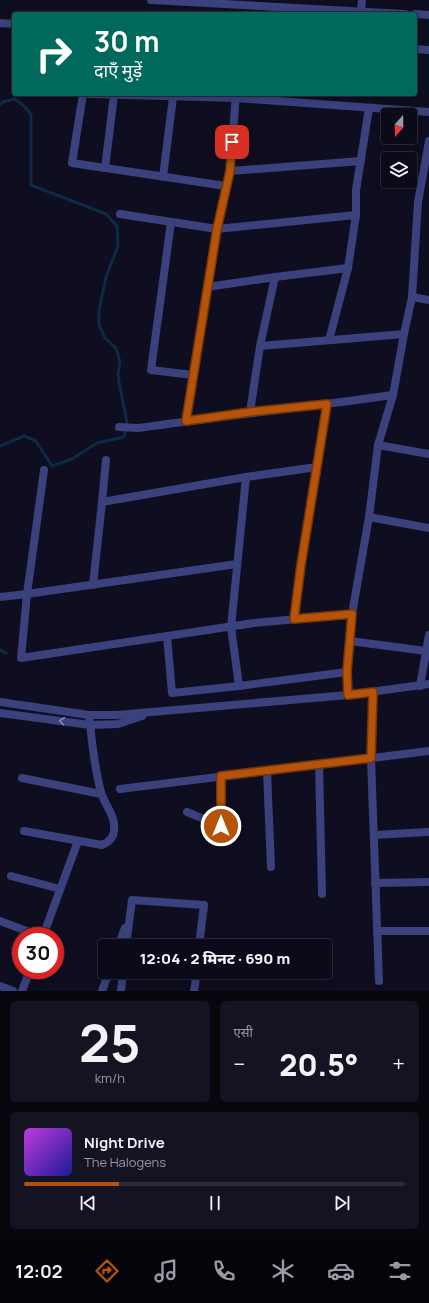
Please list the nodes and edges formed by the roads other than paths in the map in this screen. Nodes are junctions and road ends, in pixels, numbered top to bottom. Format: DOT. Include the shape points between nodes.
graph roads {
  1 [pos="151,0"];
  2 [pos="362,0"];
  3 [pos="361,12"];
  4 [pos="417,14"];
  5 [pos="429,15"];
  6 [pos="0,23"];
  7 [pos="12,24"];
  8 [pos="417,49"];
  9 [pos="429,50"];
  10 [pos="83,96"];
  11 [pos="114,96"];
  12 [pos="143,96"];
  13 [pos="236,96"];
  14 [pos="172,97"];
  15 [pos="369,108"];
  16 [pos="429,112"];
  17 [pos="429,141"];
  18 [pos="361,161"];
  19 [pos="105,168"];
  20 [pos="230,171"];
  21 [pos="163,177"];
  22 [pos="226,186"];
  23 [pos="120,214"];
  24 [pos="356,215"];
  25 [pos="171,222"];
  26 [pos="217,229"];
  27 [pos="348,268"];
  28 [pos="275,277"];
  29 [pos="207,287"];
  30 [pos="412,297"];
  31 [pos="429,300"];
  32 [pos="404,334"];
  33 [pos="329,340"];
  34 [pos="260,346"];
  35 [pos="193,375"];
  36 [pos="394,395"];
  37 [pos="327,404"];
  38 [pos="250,412"];
  39 [pos="186,421"];
  40 [pos="119,427"];
  41 [pos="378,445"];
  42 [pos="429,454"];
  43 [pos="106,460"];
  44 [pos="317,467"];
  45 [pos="44,470"];
  46 [pos="246,478"];
  47 [pos="102,502"];
  48 [pos="369,517"];
  49 [pos="429,528"];
  50 [pos="237,564"];
  51 [pos="93,584"];
  52 [pos="27,594"];
  53 [pos="0,597"];
  54 [pos="352,614"];
  55 [pos="294,619"];
  56 [pos="231,626"];
  57 [pos="429,635"];
  58 [pos="167,636"];
  59 [pos="350,641"];
  60 [pos="426,651"];
  61 [pos="347,672"];
  62 [pos="429,684"];
  63 [pos="239,686"];
  64 [pos="420,686"];
  65 [pos="373,692"];
  66 [pos="348,695"];
  67 [pos="0,702"];
  68 [pos="154,712"];
  69 [pos="1,713"];
  70 [pos="89,715"];
  71 [pos="90,725"];
  72 [pos="429,751"];
  73 [pos="371,758"];
  74 [pos="319,764"];
  75 [pos="267,771"];
  76 [pos="221,776"];
  77 [pos="22,778"];
  78 [pos="120,789"];
  79 [pos="102,794"];
  80 [pos="187,812"];
  81 [pos="221,826"];
  82 [pos="24,831"];
  83 [pos="429,832"];
  84 [pos="374,835"];
  85 [pos="78,841"];
  86 [pos="221,842"];
  87 [pos="271,867"];
  88 [pos="11,876"];
  89 [pos="429,882"];
  90 [pos="375,883"];
  91 [pos="60,889"];
  92 [pos="322,894"];
  93 [pos="130,915"];
  94 [pos="0,921"];
  95 [pos="16,927"];
  96 [pos="45,927"];
  97 [pos="377,931"];
  98 [pos="429,931"];
  99 [pos="121,939"];
  100 [pos="127,939"];
  101 [pos="200,939"];
  102 [pos="27,979"];
  103 [pos="106,979"];
  104 [pos="122,979"];
  105 [pos="195,979"];
  106 [pos="379,981"];
  107 [pos="0,986"];
  108 [pos="13,991"];
  109 [pos="22,991"];
  110 [pos="102,991"];
  111 [pos="121,991"];
  112 [pos="194,991"];
  1 -- 3 [label="street"];
  2 -- 3 [label="street"];
  4 -- 5 [label="street"];
  6 -- 7 [label="street"];
  8 -- 9 [label="street"];
  10 -- 19 [label="street" via="72,163"];
  11 -- 19 [label="street"];
  12 -- 14 [label="street"];
  13 -- 14 [label="street"];
  13 -- 15 [label="street"];
  13 -- 20 [label="street"];
  14 -- 21 [label="street"];
  15 -- 16 [label="street"];
  15 -- 18 [label="street"];
  17 -- 30 [label="street" via="418,202"];
  18 -- 20 [label="street"];
  18 -- 24 [label="street" via="356,190"];
  19 -- 21 [label="street"];
  20 -- 22 [label="street"];
  21 -- 22 [label="street"];
  22 -- 26 [label="street"];
  23 -- 25 [label="street"];
  24 -- 26 [label="street"];
  24 -- 27 [label="street"];
  25 -- 26 [label="street"];
  25 -- 35 [label="street" via="151,370"];
  26 -- 29 [label="street"];
  27 -- 28 [label="street"];
  27 -- 33 [label="street"];
  28 -- 29 [label="street"];
  28 -- 34 [label="street"];
  29 -- 35 [label="street"];
  30 -- 31 [label="street"];
  30 -- 32 [label="street"];
  32 -- 33 [label="street"];
  32 -- 36 [label="street"];
  33 -- 34 [label="street"];
  34 -- 38 [label="street"];
  35 -- 39 [label="street"];
  36 -- 37 [label="street"];
  36 -- 41 [label="street"];
  37 -- 38 [label="street"];
  37 -- 44 [label="street"];
  38 -- 39 [label="street"];
  39 -- 40 [label="street" via="138,428"];
  41 -- 42 [label="street"];
  41 -- 48 [label="street"];
  43 -- 47 [label="street"];
  44 -- 46 [label="street"];
  44 -- 55 [label="street"];
  45 -- 52 [label="street"];
  46 -- 47 [label="street"];
  46 -- 50 [label="street"];
  47 -- 51 [label="street"];
  48 -- 49 [label="street"];
  48 -- 54 [label="street"];
  50 -- 51 [label="street"];
  50 -- 56 [label="street"];
  51 -- 52 [label="street"];
  52 -- 53 [label="street"];
  52 -- 58 [label="street" via="21,658"];
  54 -- 55 [label="street"];
  54 -- 59 [label="street"];
  55 -- 56 [label="street"];
  56 -- 58 [label="street"];
  56 -- 63 [label="street"];
  57 -- 60 [label="street"];
  58 -- 63 [label="street" via="172,693"];
  59 -- 60 [label="street"];
  59 -- 61 [label="street"];
  60 -- 64 [label="street"];
  61 -- 63 [label="street"];
  61 -- 66 [label="street"];
  62 -- 64 [label="street"];
  64 -- 65 [label="street"];
  65 -- 66 [label="street"];
  65 -- 73 [label="street"];
  66 -- 68 [label="street"];
  67 -- 70 [label="street"];
  68 -- 70 [label="street"];
  68 -- 71 [label="street" via="118,724"];
  71 -- 69 [label="street, one-way"];
  70 -- 71 [label="street"];
  71 -- 79 [label="street"];
  72 -- 73 [label="street"];
  73 -- 74 [label="street"];
  73 -- 84 [label="street"];
  74 -- 75 [label="street"];
  74 -- 92 [label="street"];
  75 -- 76 [label="street"];
  75 -- 87 [label="street"];
  76 -- 78 [label="street"];
  76 -- 81 [label="street"];
  77 -- 79 [label="street"];
  79 -- 85 [label="street" via="114,824 110,841 102,845"];
  80 -- 81 [label="street"];
  81 -- 86 [label="street"];
  82 -- 85 [label="street"];
  83 -- 84 [label="street"];
  84 -- 90 [label="street"];
  85 -- 91 [label="street"];
  88 -- 91 [label="street"];
  89 -- 90 [label="street"];
  90 -- 97 [label="street"];
  91 -- 96 [label="street"];
  93 -- 99 [label="street"];
  93 -- 100 [label="street"];
  93 -- 101 [label="street" via="132,900 204,905"];
  94 -- 95 [label="street"];
  97 -- 98 [label="street"];
  97 -- 106 [label="street"];
  102 -- 109 [label="street"];
  103 -- 110 [label="street"];
  104 -- 111 [label="street"];
  105 -- 112 [label="street"];
  107 -- 108 [label="street"];
}
